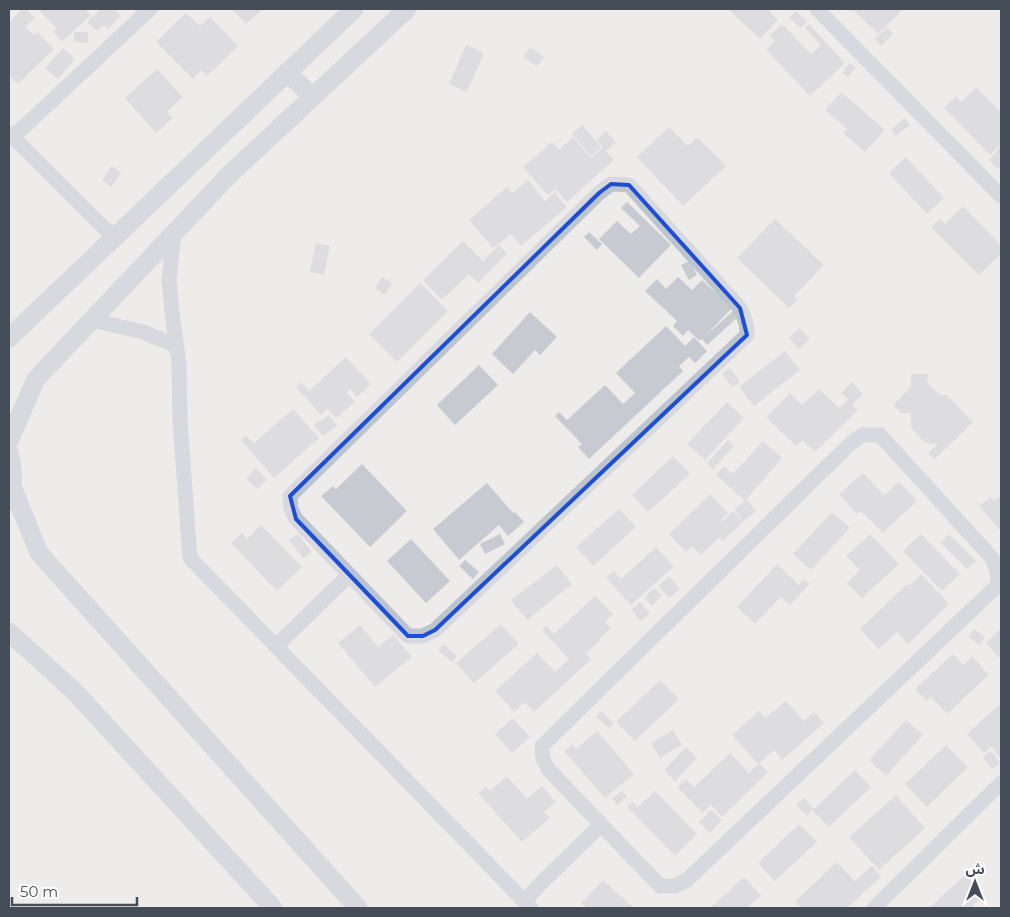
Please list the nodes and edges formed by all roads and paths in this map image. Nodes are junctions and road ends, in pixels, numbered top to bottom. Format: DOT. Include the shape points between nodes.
graph roads {
  1 [pos="150,9"];
  2 [pos="354,9"];
  3 [pos="407,9"];
  4 [pos="817,9"];
  5 [pos="287,72"];
  6 [pos="313,97"];
  7 [pos="11,135"];
  8 [pos="1001,196"];
  9 [pos="174,233"];
  10 [pos="116,236"];
  11 [pos="92,320"];
  12 [pos="9,338"];
  13 [pos="176,346"];
  14 [pos="9,441"];
  15 [pos="9,452"];
  16 [pos="11,498"];
  17 [pos="349,574"];
  18 [pos="9,632"];
  19 [pos="276,646"];
  20 [pos="1001,783"];
  21 [pos="601,825"];
  22 [pos="527,905"];
  23 [pos="273,908"];
  24 [pos="358,908"];
  25 [pos="874,908"];
  1 -- 7 [label="street"];
  2 -- 5 [label="street"];
  3 -- 6 [label="street"];
  4 -- 8 [label="street"];
  5 -- 6 [label="street"];
  5 -- 10 [label="street"];
  6 -- 9 [label="street" via="230,174"];
  7 -- 10 [label="street" via="104,228"];
  9 -- 11 [label="street"];
  9 -- 13 [label="street" via="169,280"];
  10 -- 12 [label="street"];
  11 -- 13 [label="street" via="143,332"];
  11 -- 14 [label="street" via="36,379"];
  13 -- 19 [label="street" via="190,558"];
  15 -- 16 [label="street" via="13,474"];
  16 -- 24 [label="street" via="39,554"];
  17 -- 17 [label="street" via="296,519 290,496 599,192 611,184 629,185 740,308 747,335 435,630 423,636 408,636"];
  17 -- 19 [label="street"];
  18 -- 23 [label="street" via="75,692"];
  19 -- 22 [label="street"];
  20 -- 25 [label="street"];
  21 -- 21 [label="street" via="548,769 543,760 542,746 851,443 863,435 880,435 992,558 998,585 686,880 675,886 660,886"];
  21 -- 22 [label="street" via="541,883"];
}
